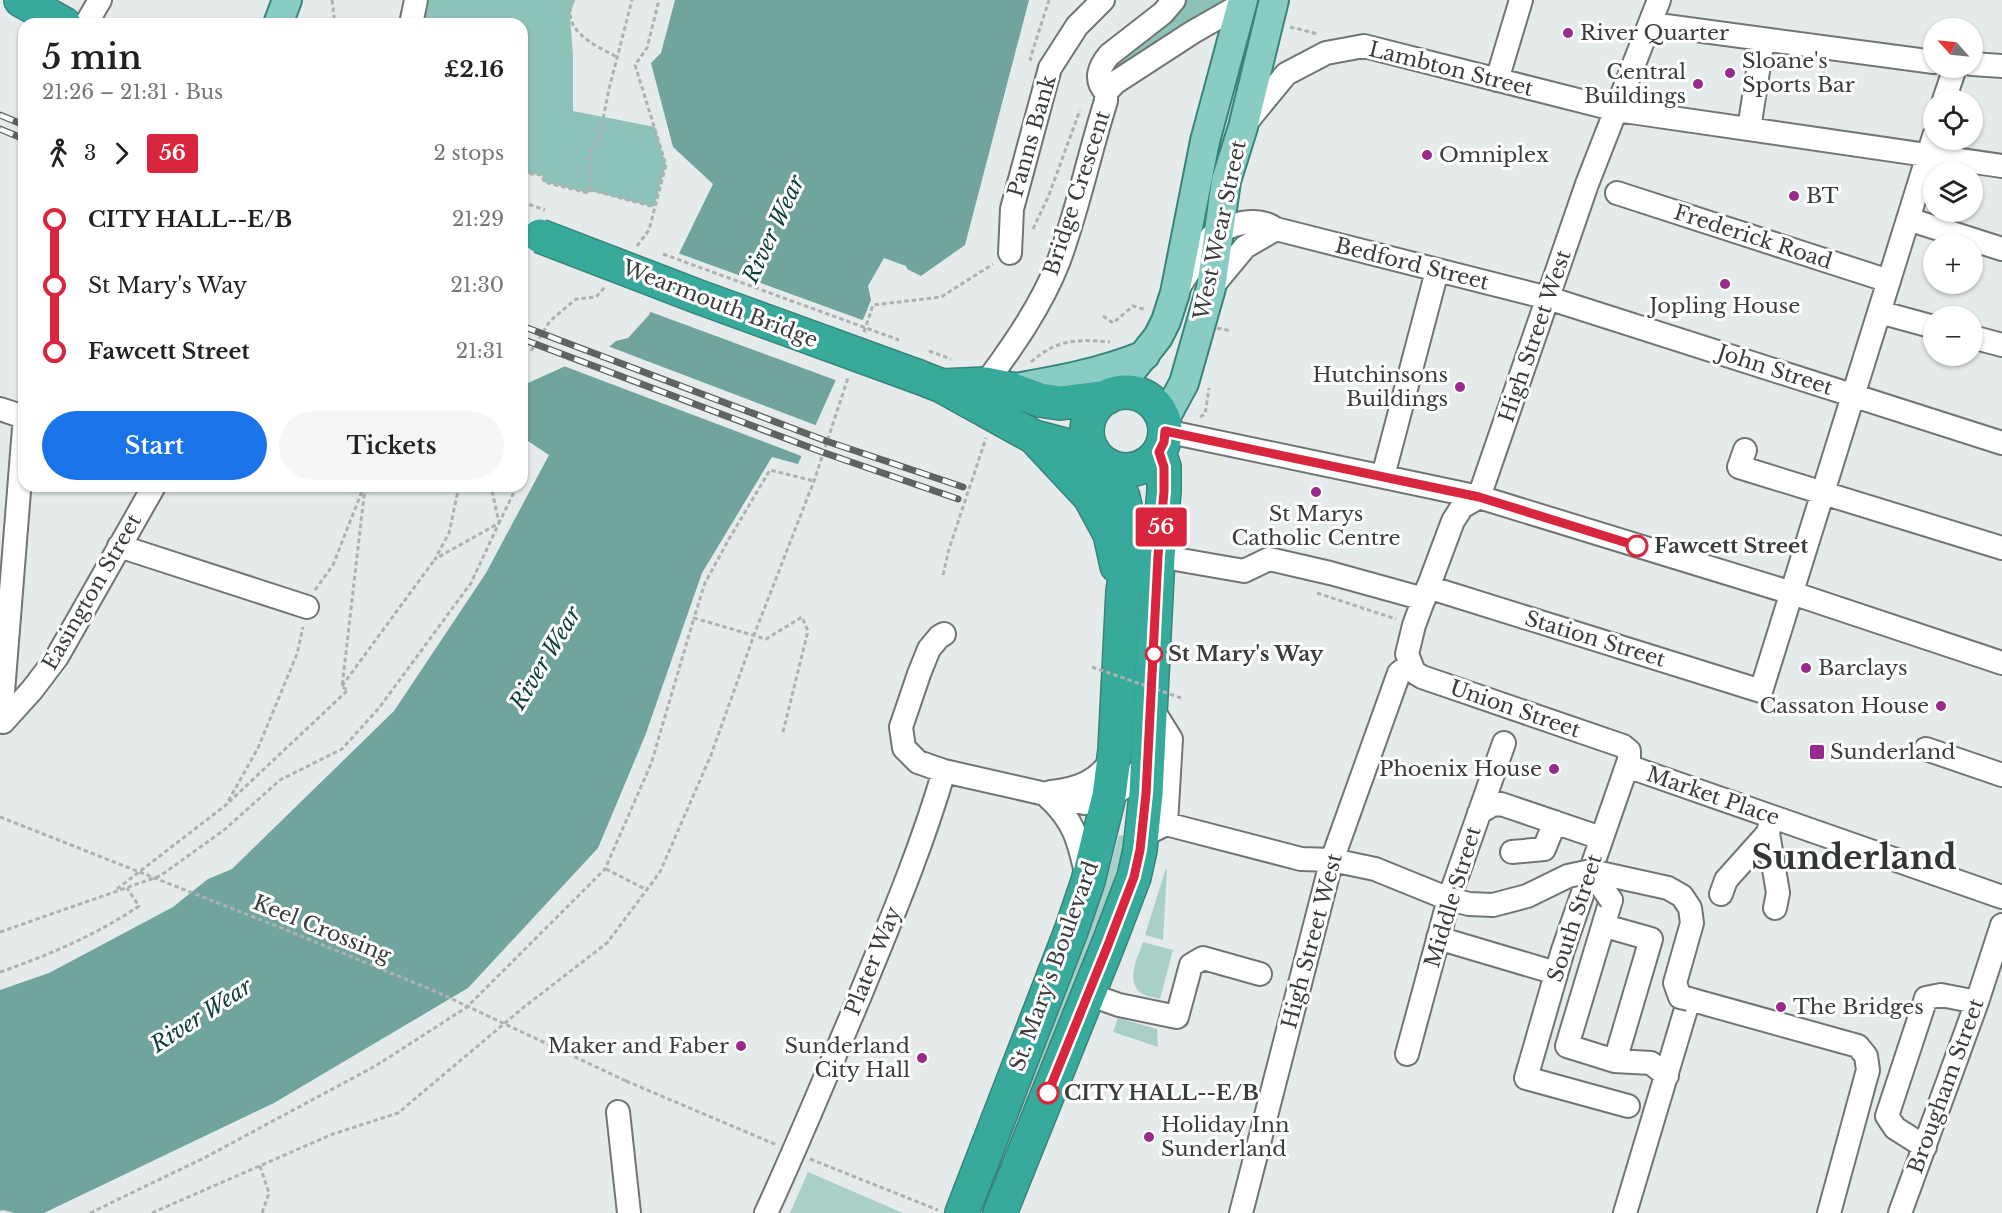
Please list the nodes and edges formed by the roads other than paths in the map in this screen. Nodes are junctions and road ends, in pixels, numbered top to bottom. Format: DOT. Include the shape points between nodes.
graph roads {
  1 [pos="21,0"];
  2 [pos="100,0"];
  3 [pos="416,0"];
  4 [pos="1103,0"];
  5 [pos="1174,0"];
  6 [pos="1274,0"];
  7 [pos="1521,0"];
  8 [pos="1659,0"];
  9 [pos="1242,2"];
  10 [pos="53,18"];
  11 [pos="90,18"];
  12 [pos="412,18"];
  13 [pos="1651,24"];
  14 [pos="1763,39"];
  15 [pos="1923,61"];
  16 [pos="1983,65"];
  17 [pos="2002,66"];
  18 [pos="1497,80"];
  19 [pos="1106,97"];
  20 [pos="1617,110"];
  21 [pos="1242,127"];
  22 [pos="1749,129"];
  23 [pos="1923,144"];
  24 [pos="1929,150"];
  25 [pos="1948,150"];
  26 [pos="2002,166"];
  27 [pos="1617,193"];
  28 [pos="1908,219"];
  29 [pos="537,225"];
  30 [pos="1276,229"];
  31 [pos="1218,232"];
  32 [pos="2002,249"];
  33 [pos="1010,253"];
  34 [pos="1437,271"];
  35 [pos="1889,281"];
  36 [pos="1211,288"];
  37 [pos="1175,293"];
  38 [pos="1548,298"];
  39 [pos="1879,312"];
  40 [pos="1923,324"];
  41 [pos="1983,340"];
  42 [pos="2002,345"];
  43 [pos="1146,355"];
  44 [pos="1007,380"];
  45 [pos="930,382"];
  46 [pos="1854,395"];
  47 [pos="1110,396"];
  48 [pos="0,409"];
  49 [pos="18,415"];
  50 [pos="1163,435"];
  51 [pos="1034,437"];
  52 [pos="2002,443"];
  53 [pos="1744,450"];
  54 [pos="1099,458"];
  55 [pos="1383,476"];
  56 [pos="19,492"];
  57 [pos="150,492"];
  58 [pos="1823,492"];
  59 [pos="1479,497"];
  60 [pos="119,546"];
  61 [pos="2002,548"];
  62 [pos="1158,556"];
  63 [pos="1123,591"];
  64 [pos="1792,592"];
  65 [pos="1426,593"];
  66 [pos="307,607"];
  67 [pos="943,642"];
  68 [pos="2002,663"];
  69 [pos="1404,668"];
  70 [pos="1166,702"];
  71 [pos="1504,742"];
  72 [pos="1926,749"];
  73 [pos="1115,755"];
  74 [pos="1149,756"];
  75 [pos="1628,763"];
  76 [pos="944,771"];
  77 [pos="2002,775"];
  78 [pos="1043,793"];
  79 [pos="1109,796"];
  80 [pos="1479,813"];
  81 [pos="1555,822"];
  82 [pos="1770,825"];
  83 [pos="1154,830"];
  84 [pos="1601,838"];
  85 [pos="1512,852"];
  86 [pos="1332,860"];
  87 [pos="1582,872"];
  88 [pos="1088,881"];
  89 [pos="1721,894"];
  90 [pos="2002,897"];
  91 [pos="1449,899"];
  92 [pos="1774,908"];
  93 [pos="2002,925"];
  94 [pos="1605,926"];
  95 [pos="1438,938"];
  96 [pos="1995,972"];
  97 [pos="1556,973"];
  98 [pos="1260,974"];
  99 [pos="1088,994"];
  100 [pos="1689,999"];
  101 [pos="1977,1002"];
  102 [pos="1407,1054"];
  103 [pos="1617,1056"];
  104 [pos="1667,1076"];
  105 [pos="1628,1106"];
  106 [pos="618,1112"];
  107 [pos="1925,1147"];
  108 [pos="629,1213"];
  109 [pos="766,1213"];
  110 [pos="962,1213"];
  111 [pos="1000,1213"];
  112 [pos="1240,1213"];
  113 [pos="1625,1213"];
  114 [pos="1829,1213"];
  115 [pos="1900,1213"];
  1 -- 10 [label="highway"];
  2 -- 11 [label="street"];
  3 -- 12 [label="street"];
  4 -- 33 [label="street, Panns Bank" via="1077,26 1050,68 1012,209"];
  5 -- 19 [label="street" via="1103,62 1098,80"];
  6 -- 21 [label="main road, West Wear Street"];
  7 -- 18 [label="street"];
  8 -- 13 [label="street, High Street West"];
  9 -- 19 [label="street" via="1116,82"];
  9 -- 37 [label="main road, West Wear Street" via="1205,141"];
  13 -- 14 [label="street"];
  13 -- 20 [label="street, High Street West"];
  14 -- 15 [label="street"];
  14 -- 22 [label="street"];
  16 -- 17 [label="street"];
  18 -- 20 [label="street, Lambton Street"];
  18 -- 21 [label="street, Lambton Street" via="1364,46 1326,53 1286,75"];
  19 -- 44 [label="street, Bridge Crescent" via="1058,263"];
  20 -- 22 [label="street, Lambton Street"];
  20 -- 38 [label="street, High Street West"];
  21 -- 31 [label="main road, West Wear Street" via="1226,181"];
  22 -- 23 [label="street, Lambton Street"];
  24 -- 28 [label="street"];
  25 -- 26 [label="street, Lambton Street"];
  27 -- 35 [label="street, Frederick Road"];
  28 -- 32 [label="street"];
  28 -- 35 [label="street"];
  29 -- 45 [label="highway, Wearmouth Bridge, bridge" via="699,297"];
  30 -- 31 [label="street, Bedford Street" via="1267,223 1247,221"];
  30 -- 34 [label="street, Bedford Street"];
  30 -- 36 [label="street" via="1245,247"];
  31 -- 36 [label="main road, West Wear Street"];
  31 -- 37 [label="street"];
  34 -- 38 [label="street, Bedford Street"];
  34 -- 55 [label="street"];
  35 -- 39 [label="street"];
  36 -- 50 [label="main road, West Wear Street" via="1184,383"];
  37 -- 43 [label="main road, West Wear Street" via="1166,321"];
  38 -- 46 [label="street, John Street"];
  38 -- 59 [label="street, High Street West"];
  39 -- 40 [label="street"];
  39 -- 46 [label="street"];
  41 -- 42 [label="street"];
  43 -- 44 [label="main road" via="1086,375"];
  43 -- 47 [label="main road, West Wear Street"];
  44 -- 45 [label="highway"];
  44 -- 47 [label="highway" via="1040,400 1060,403"];
  45 -- 51 [label="highway"];
  46 -- 52 [label="street, John Street"];
  46 -- 58 [label="street"];
  47 -- 50 [label="highway" via="1126,392 1145,397 1158,408"];
  47 -- 54 [label="highway" via="1090,418 1088,439"];
  48 -- 49 [label="street"];
  50 -- 54 [label="highway" via="1153,460 1137,469 1117,469"];
  50 -- 55 [label="street"];
  50 -- 62 [label="highway, St. Mary's Boulevard" via="1164,492"];
  51 -- 54 [label="highway"];
  51 -- 63 [label="highway" via="1096,507 1110,534"];
  53 -- 58 [label="street" via="1739,466"];
  54 -- 63 [label="highway, St. Mary's Boulevard" via="1123,497 1128,520"];
  55 -- 59 [label="street"];
  56 -- 60 [label="street, Easington Street" via="3,722 57,657"];
  57 -- 60 [label="street, Easington Street"];
  58 -- 61 [label="street"];
  58 -- 64 [label="street"];
  59 -- 64 [label="street"];
  59 -- 65 [label="street, High Street West" via="1462,507 1453,521"];
  60 -- 66 [label="street"];
  62 -- 65 [label="street, Station Street" via="1244,571 1269,559"];
  62 -- 70 [label="highway, St. Mary's Boulevard"];
  63 -- 73 [label="highway, St. Mary's Boulevard"];
  64 -- 65 [label="street, Station Street" via="1761,691"];
  64 -- 68 [label="street"];
  65 -- 69 [label="street, High Street West"];
  67 -- 76 [label="street" via="939,637 929,649 901,727 904,748 918,762"];
  69 -- 75 [label="street, Union Street" via="1623,746 1629,751"];
  69 -- 86 [label="street, High Street West"];
  70 -- 74 [label="highway, St. Mary's Boulevard"];
  70 -- 83 [label="street" via="1171,739"];
  71 -- 80 [label="street, Middle Street"];
  72 -- 77 [label="street"];
  73 -- 78 [label="street" via="1093,781 1071,790"];
  73 -- 79 [label="highway, St. Mary's Boulevard"];
  74 -- 79 [label="street" via="1126,787"];
  74 -- 83 [label="highway, St. Mary's Boulevard"];
  75 -- 82 [label="street, Market Place"];
  75 -- 84 [label="street, South Street"];
  76 -- 78 [label="street"];
  76 -- 109 [label="street, Plater Way" via="879,948"];
  78 -- 79 [label="street" via="1085,803"];
  78 -- 88 [label="street" via="1071,824"];
  79 -- 88 [label="highway, St. Mary's Boulevard"];
  80 -- 81 [label="street" via="1501,804"];
  80 -- 91 [label="street, Middle Street"];
  81 -- 84 [label="street"];
  81 -- 85 [label="street" via="1544,849"];
  82 -- 89 [label="street" via="1726,880"];
  82 -- 90 [label="street, Market Place"];
  82 -- 92 [label="street" via="1778,893"];
  83 -- 86 [label="street" via="1300,859"];
  83 -- 99 [label="highway, St. Mary's Boulevard"];
  84 -- 97 [label="street, South Street"];
  86 -- 91 [label="street" via="1375,869"];
  86 -- 112 [label="street, High Street West"];
  87 -- 91 [label="street, bridge" via="1513,901 1493,905"];
  87 -- 94 [label="street, bridge" via="1597,880 1611,900"];
  87 -- 100 [label="street, bridge" via="1668,888 1682,896 1690,908 1692,923 1675,983 1680,997"];
  88 -- 110 [label="highway, St. Mary's Boulevard"];
  91 -- 95 [label="street, Middle Street"];
  93 -- 96 [label="street, Brougham Street"];
  94 -- 103 [label="street" via="1651,939"];
  94 -- 103 [label="street" via="1567,1046"];
  95 -- 97 [label="street"];
  95 -- 102 [label="street, Middle Street"];
  96 -- 101 [label="street, Brougham Street"];
  97 -- 105 [label="street, South Street" via="1526,1078"];
  98 -- 99 [label="street" via="1203,958 1191,965 1177,1017"];
  99 -- 111 [label="highway, St. Mary's Boulevard"];
  100 -- 104 [label="street"];
  100 -- 114 [label="street" via="1858,1046 1866,1056 1868,1070"];
  101 -- 107 [label="street, Brougham Street"];
  101 -- 107 [label="street" via="1941,995 1926,998 1887,1116 1895,1128"];
  103 -- 104 [label="street" via="1651,1063"];
  104 -- 113 [label="street"];
  106 -- 108 [label="street"];
  107 -- 115 [label="street, Brougham Street"];
}
